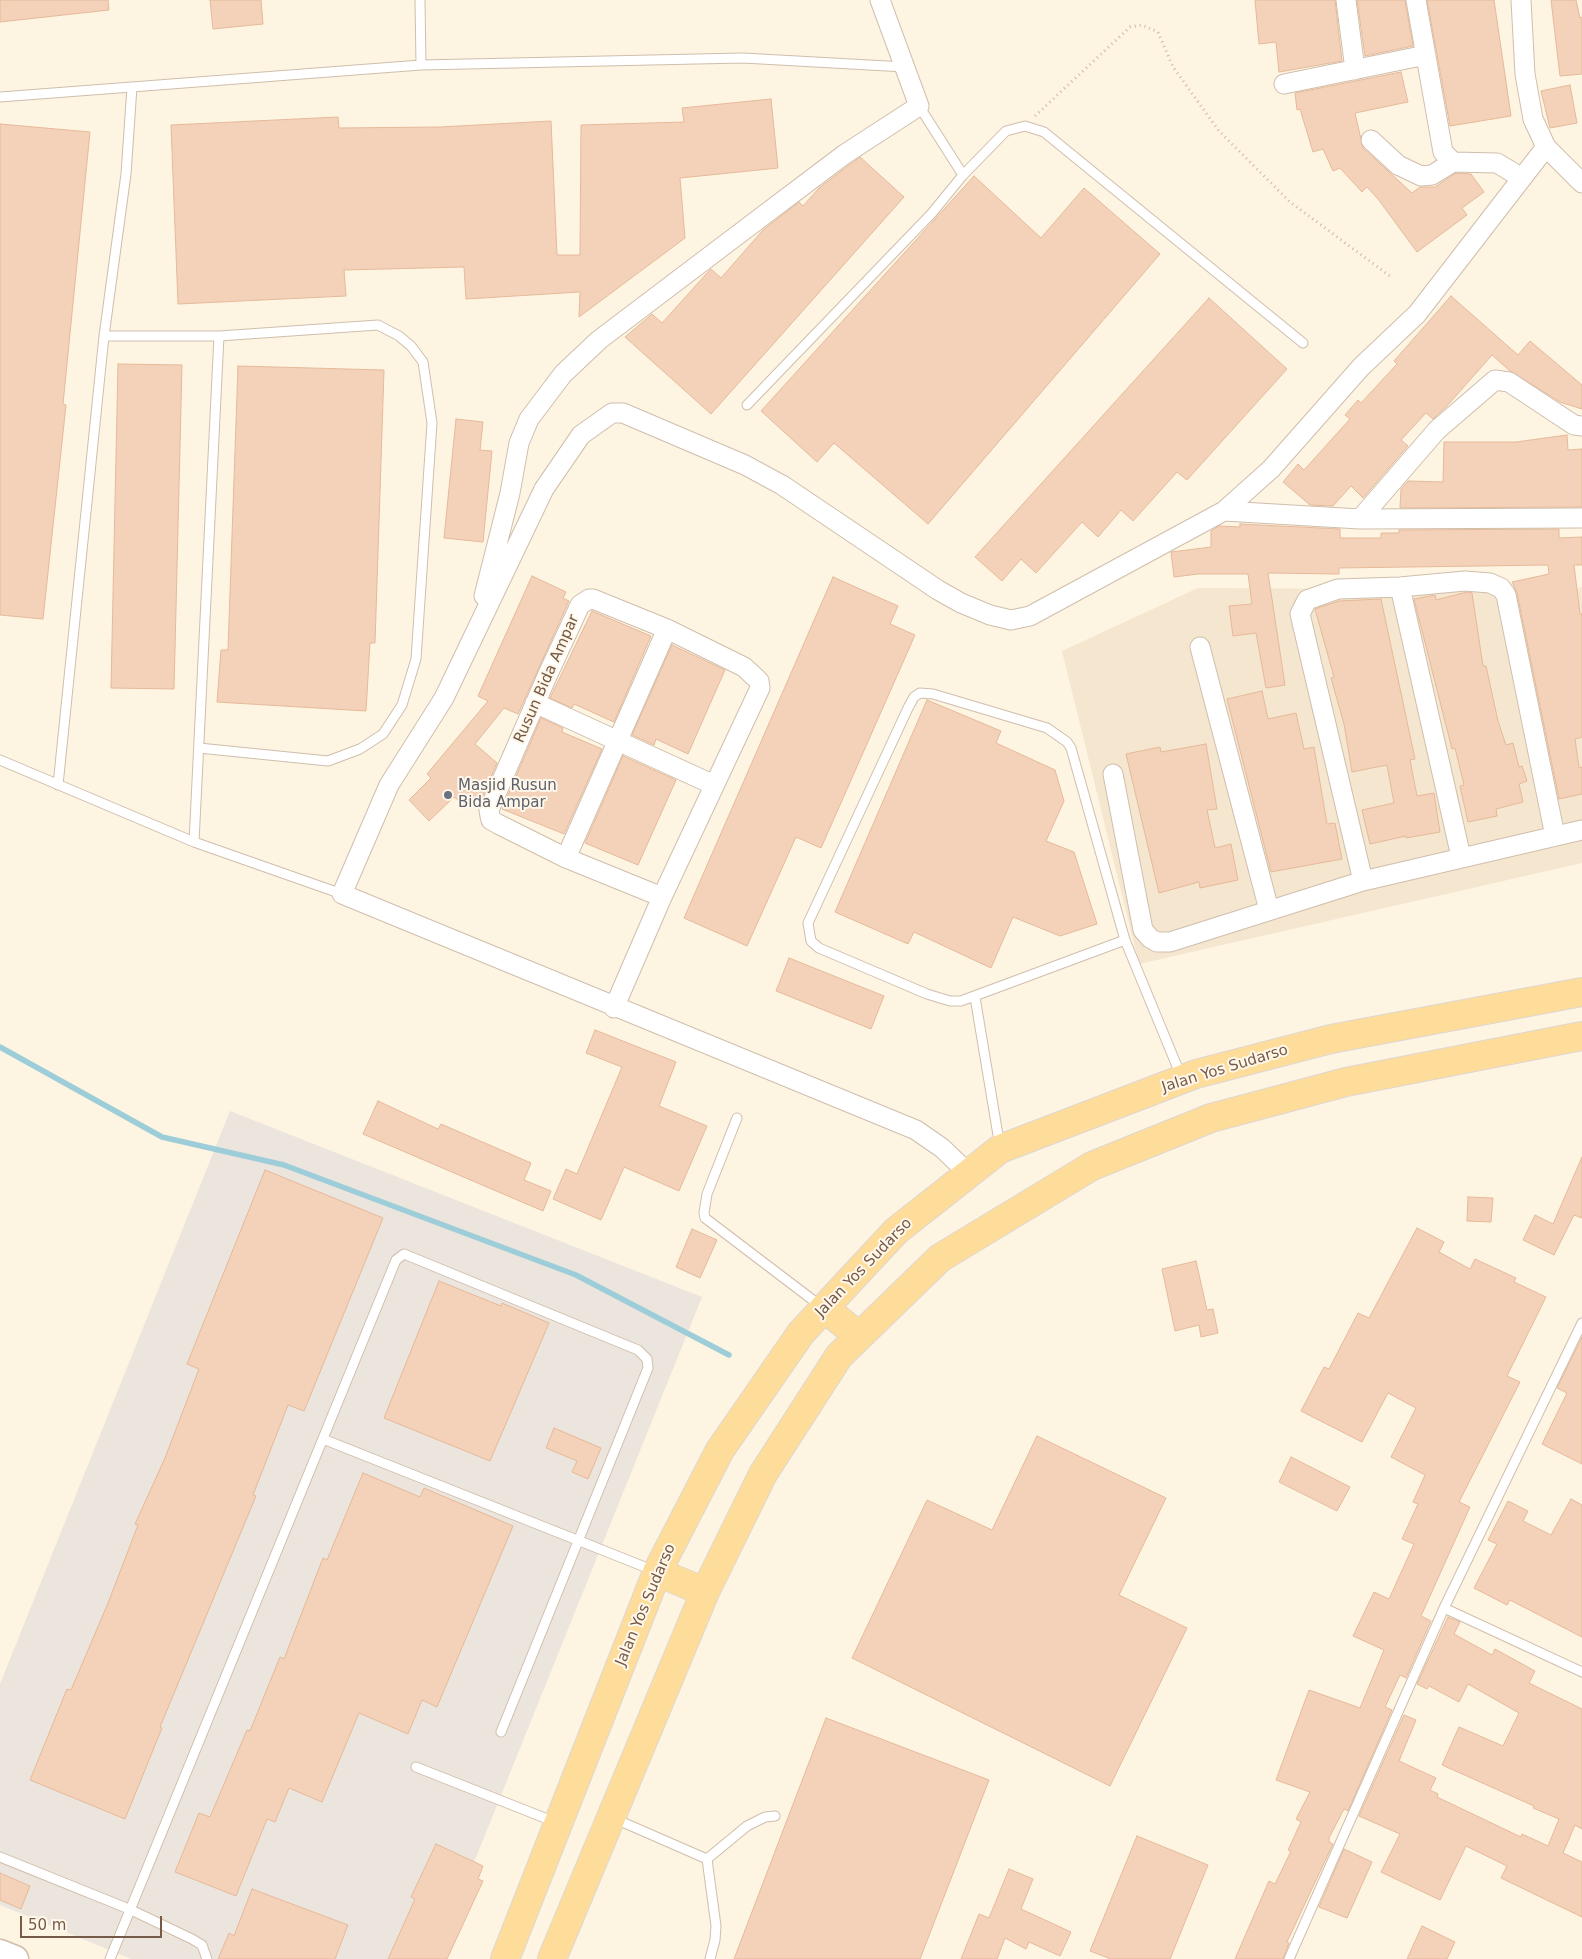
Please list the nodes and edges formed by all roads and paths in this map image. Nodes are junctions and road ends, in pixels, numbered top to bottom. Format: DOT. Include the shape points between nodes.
graph roads {
  1 [pos="420,0"];
  2 [pos="880,0"];
  3 [pos="1346,0"];
  4 [pos="1416,0"];
  5 [pos="1521,0"];
  6 [pos="1426,55"];
  7 [pos="420,65"];
  8 [pos="905,67"];
  9 [pos="1355,70"];
  10 [pos="1284,84"];
  11 [pos="132,86"];
  12 [pos="0,98"];
  13 [pos="919,106"];
  14 [pos="1025,126"];
  15 [pos="1371,140"];
  16 [pos="1546,147"];
  17 [pos="1453,162"];
  18 [pos="963,175"];
  19 [pos="1522,178"];
  20 [pos="1582,183"];
  21 [pos="1390,276"];
  22 [pos="104,336"];
  23 [pos="219,336"];
  24 [pos="1303,343"];
  25 [pos="747,405"];
  26 [pos="1582,426"];
  27 [pos="1224,511"];
  28 [pos="1582,518"];
  29 [pos="1360,519"];
  30 [pos="1400,587"];
  31 [pos="667,629"];
  32 [pos="474,636"];
  33 [pos="1200,647"];
  34 [pos="535,703"];
  35 [pos="618,740"];
  36 [pos="199,748"];
  37 [pos="0,760"];
  38 [pos="1113,774"];
  39 [pos="58,785"];
  40 [pos="714,785"];
  41 [pos="1582,830"];
  42 [pos="1555,836"];
  43 [pos="194,842"];
  44 [pos="1460,857"];
  45 [pos="566,858"];
  46 [pos="1363,881"];
  47 [pos="342,894"];
  48 [pos="662,897"];
  49 [pos="1269,910"];
  50 [pos="1125,940"];
  51 [pos="1582,992"];
  52 [pos="975,997"];
  53 [pos="614,1008"];
  54 [pos="1582,1036"];
  55 [pos="1183,1079"];
  56 [pos="737,1118"];
  57 [pos="1000,1149"];
  58 [pos="968,1173"];
  59 [pos="824,1308"];
  60 [pos="1582,1323"];
  61 [pos="859,1336"];
  62 [pos="323,1439"];
  63 [pos="578,1539"];
  64 [pos="657,1572"];
  65 [pos="704,1592"];
  66 [pos="1444,1608"];
  67 [pos="1582,1672"];
  68 [pos="501,1732"];
  69 [pos="416,1767"];
  70 [pos="775,1816"];
  71 [pos="610,1817"];
  72 [pos="558,1823"];
  73 [pos="0,1857"];
  74 [pos="707,1859"];
  75 [pos="129,1909"];
  76 [pos="0,1953"];
  77 [pos="15,1959"];
  78 [pos="110,1959"];
  79 [pos="207,1959"];
  80 [pos="505,1959"];
  81 [pos="552,1959"];
  82 [pos="710,1959"];
  83 [pos="1289,1959"];
  1 -- 7 [label="lane"];
  2 -- 8 [label="street"];
  3 -- 9 [label="street"];
  4 -- 6 [label="street"];
  5 -- 16 [label="street" via="1525,74 1531,110"];
  6 -- 9 [label="street"];
  6 -- 17 [label="street" via="1443,152"];
  7 -- 8 [label="lane" via="744,58"];
  7 -- 11 [label="lane"];
  8 -- 13 [label="street"];
  9 -- 10 [label="street"];
  11 -- 12 [label="lane"];
  11 -- 22 [label="lane" via="126,174"];
  13 -- 18 [label="lane"];
  13 -- 32 [label="street" via="845,154 599,340 563,374 529,419 519,443 510,493"];
  14 -- 18 [label="lane" via="1006,131"];
  14 -- 21 [label="path" via="1100,52 1130,27 1142,25 1158,32 1174,67 1219,131 1290,202"];
  14 -- 24 [label="lane" via="1044,132"];
  15 -- 17 [label="street" via="1398,165 1421,176 1432,175"];
  16 -- 19 [label="street"];
  16 -- 20 [label="street"];
  17 -- 19 [label="street" via="1497,163"];
  18 -- 25 [label="lane" via="932,213"];
  19 -- 27 [label="street" via="1417,314 1361,367 1272,469"];
  22 -- 23 [label="lane"];
  22 -- 39 [label="lane"];
  23 -- 36 [label="lane"];
  23 -- 36 [label="lane" via="378,325 411,346 422,362 432,423 416,659 402,705 383,734 360,749 328,761"];
  26 -- 29 [label="street" via="1574,425 1508,382 1495,380 1437,430"];
  27 -- 29 [label="street"];
  27 -- 32 [label="street" via="1030,616 1011,620 990,615 938,590 782,485 745,465 640,419 623,413 612,414 581,435 544,489"];
  28 -- 29 [label="street"];
  30 -- 42 [label="street" via="1465,581 1497,585 1506,595"];
  30 -- 44 [label="street"];
  30 -- 46 [label="street" via="1338,589 1307,600 1300,614"];
  31 -- 34 [label="street, Rusun Bida Ampar" via="593,599 584,600"];
  31 -- 35 [label="street"];
  31 -- 40 [label="street, Rusun Bida Ampar" via="744,667 759,680 760,688"];
  32 -- 47 [label="street" via="444,698 390,785"];
  33 -- 49 [label="street"];
  34 -- 35 [label="street"];
  34 -- 45 [label="street, Rusun Bida Ampar" via="489,810 490,816 498,824"];
  35 -- 40 [label="street"];
  35 -- 45 [label="street"];
  36 -- 43 [label="lane"];
  37 -- 39 [label="lane"];
  38 -- 49 [label="street" via="1143,930 1150,938 1157,942 1170,942"];
  39 -- 43 [label="lane"];
  40 -- 48 [label="street, Rusun Bida Ampar"];
  41 -- 42 [label="street"];
  42 -- 44 [label="street"];
  43 -- 47 [label="lane"];
  44 -- 46 [label="street"];
  45 -- 48 [label="street, Rusun Bida Ampar"];
  46 -- 49 [label="street"];
  47 -- 53 [label="street"];
  48 -- 53 [label="street, Rusun Bida Ampar"];
  50 -- 52 [label="lane"];
  50 -- 52 [label="lane" via="1067,742 1047,728 920,693 914,697 808,923 808,933 820,948 927,994 950,1001"];
  50 -- 55 [label="lane"];
  51 -- 55 [label="main road, Jalan Yos Sudarso" via="1331,1039"];
  52 -- 57 [label="lane"];
  53 -- 58 [label="street" via="916,1130 942,1148"];
  54 -- 61 [label="main road" via="1346,1082 1211,1118 1092,1166 940,1258"];
  55 -- 57 [label="main road, Jalan Yos Sudarso"];
  56 -- 59 [label="lane" via="707,1194 705,1218"];
  57 -- 58 [label="main road, Jalan Yos Sudarso"];
  58 -- 59 [label="main road, Jalan Yos Sudarso" via="896,1231"];
  59 -- 61 [label="main road"];
  59 -- 64 [label="main road, Jalan Yos Sudarso" via="802,1333 720,1450"];
  60 -- 66 [label="lane"];
  61 -- 65 [label="main road" via="839,1356 763,1474"];
  62 -- 63 [label="lane"];
  62 -- 63 [label="lane" via="396,1260 410,1254 638,1350 647,1359 648,1368"];
  62 -- 75 [label="lane"];
  63 -- 64 [label="lane"];
  63 -- 68 [label="lane"];
  64 -- 65 [label="main road"];
  64 -- 72 [label="main road, Jalan Yos Sudarso"];
  65 -- 71 [label="main road"];
  66 -- 67 [label="lane"];
  66 -- 83 [label="lane"];
  69 -- 72 [label="lane"];
  70 -- 74 [label="lane" via="747,1826"];
  71 -- 74 [label="lane"];
  71 -- 81 [label="main road"];
  72 -- 80 [label="main road, Jalan Yos Sudarso"];
  73 -- 75 [label="lane"];
  74 -- 82 [label="lane" via="716,1926"];
  75 -- 78 [label="lane"];
  75 -- 79 [label="lane" via="202,1945"];
  76 -- 77 [label="street"];
}
